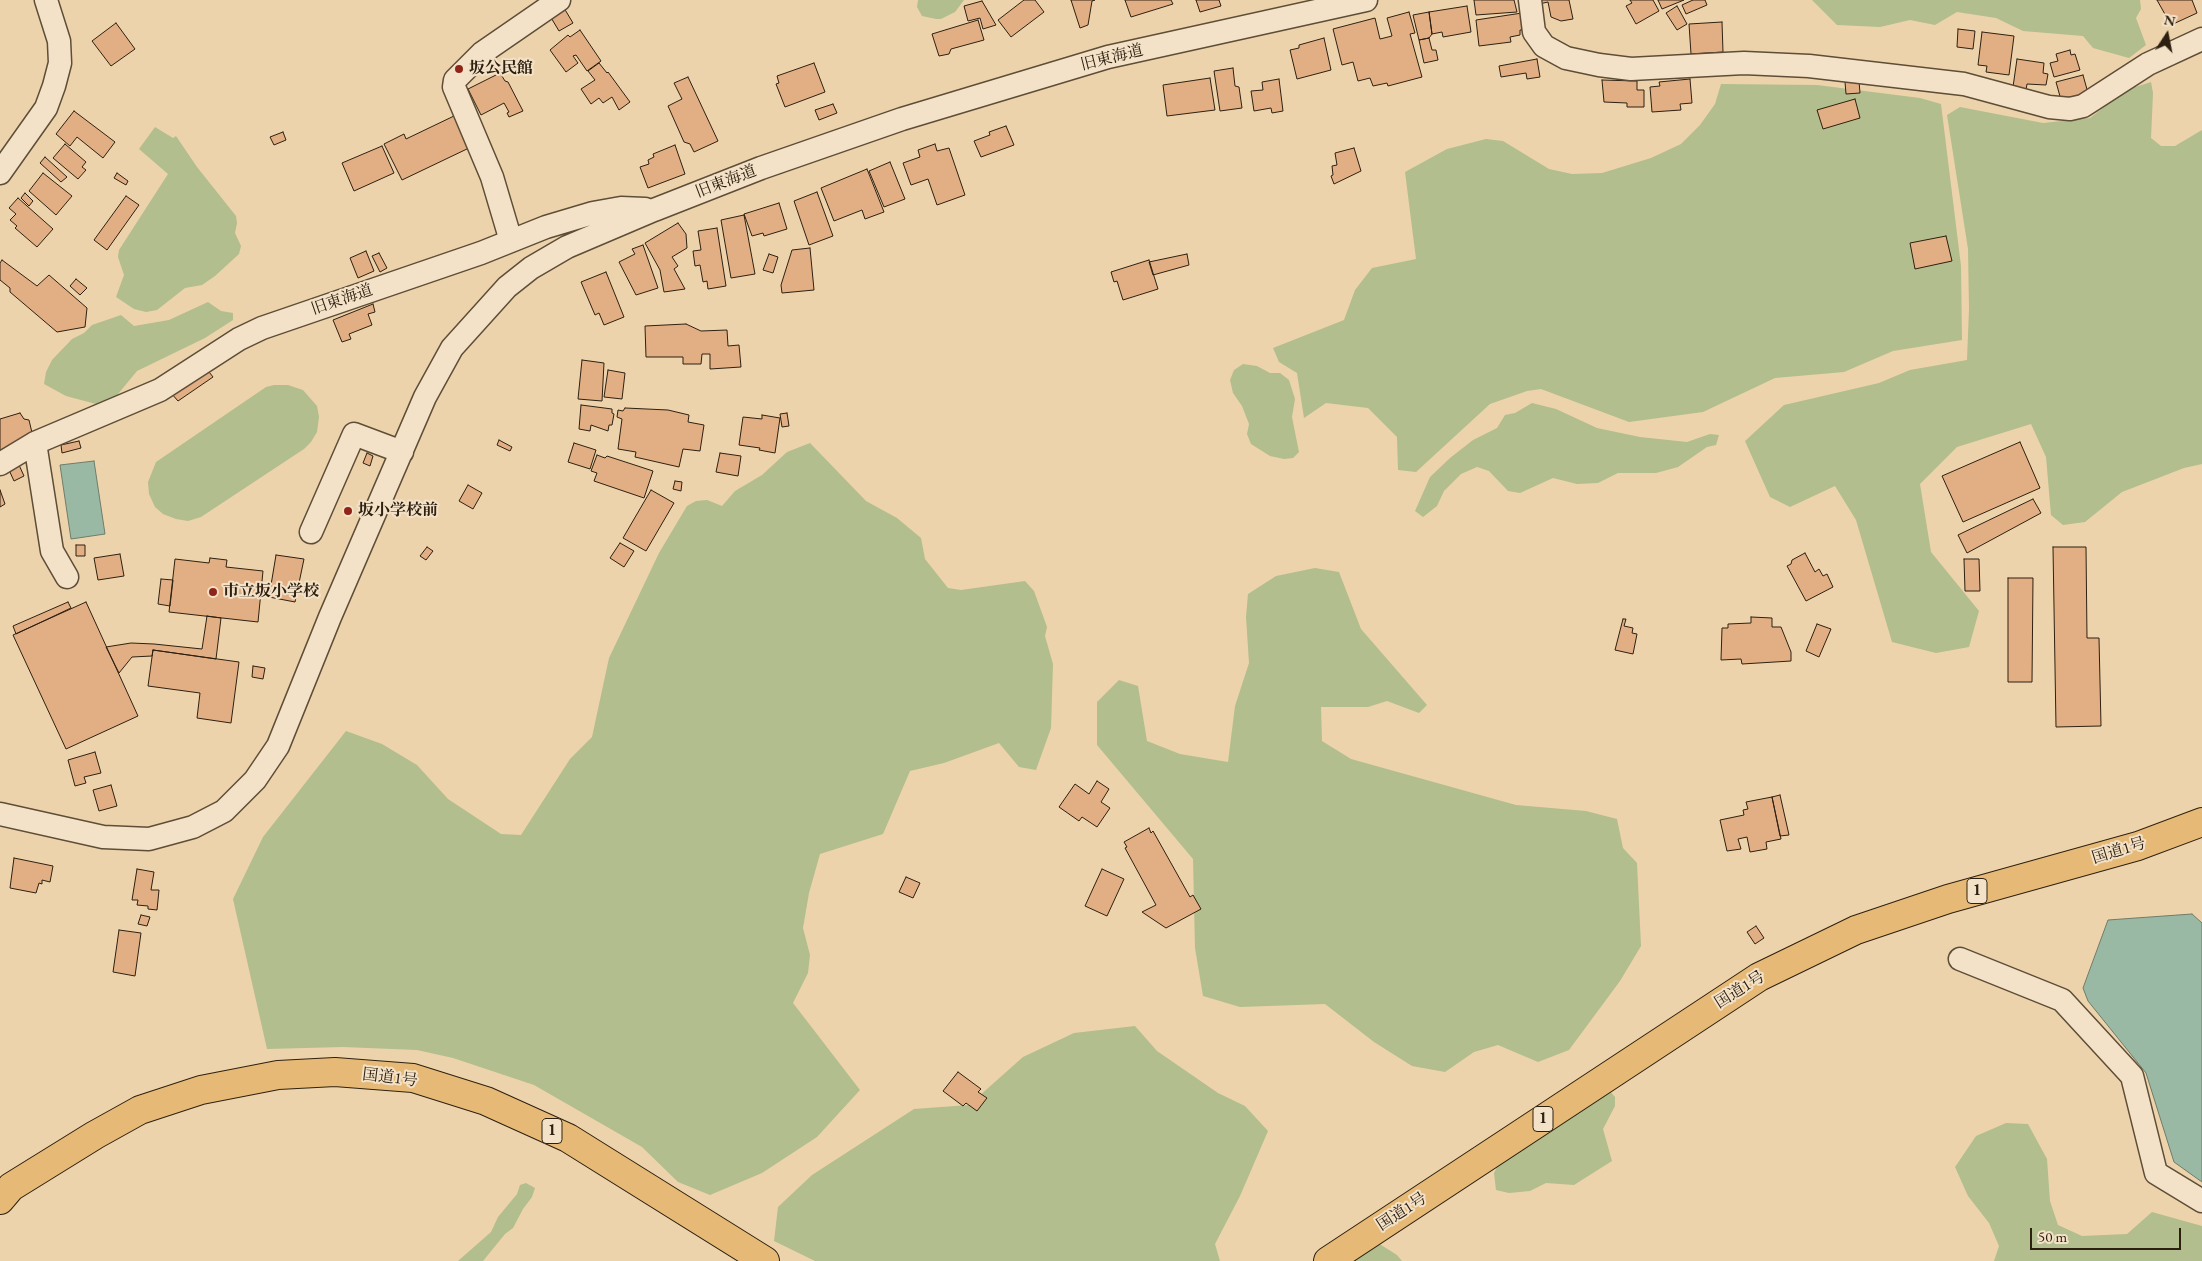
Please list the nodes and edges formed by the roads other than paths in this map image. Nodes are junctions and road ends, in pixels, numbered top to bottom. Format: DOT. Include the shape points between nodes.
graph roads {
  1 [pos="46,0"];
  2 [pos="559,0"];
  3 [pos="1366,0"];
  4 [pos="1530,0"];
  5 [pos="2202,39"];
  6 [pos="0,173"];
  7 [pos="654,210"];
  8 [pos="511,241"];
  9 [pos="36,443"];
  10 [pos="402,452"];
  11 [pos="0,464"];
  12 [pos="311,532"];
  13 [pos="67,577"];
  14 [pos="0,814"];
  15 [pos="2202,822"];
  16 [pos="1960,959"];
  17 [pos="6,1193"];
  18 [pos="2202,1201"];
  19 [pos="755,1255"];
  20 [pos="1328,1261"];
  1 -- 6 [label="street" via="59,41 60,63 54,86 46,108"];
  2 -- 8 [label="street" via="482,53 455,80 454,87 492,177"];
  3 -- 7 [label="street, 旧東海道" via="1108,57 902,119 761,168"];
  4 -- 5 [label="street" via="1534,32 1544,46 1566,58 1599,65 1631,70 1744,63 1809,66 1964,84 2049,107 2070,109 2083,106 2148,64"];
  7 -- 8 [label="street, 旧東海道" via="621,208 593,213"];
  7 -- 10 [label="street" via="567,247 507,287 452,348 425,397"];
  8 -- 9 [label="street, 旧東海道" via="262,328 239,339 160,390"];
  9 -- 11 [label="street, 旧東海道"];
  9 -- 13 [label="street" via="52,551"];
  10 -- 12 [label="street" via="354,434"];
  10 -- 14 [label="street" via="278,746 255,780 224,811 193,827 149,839 103,837"];
  15 -- 20 [label="highway, 国道1号 / 1" via="2138,846 1948,899 1856,930 1759,977"];
  16 -- 18 [label="street" via="2062,1000 2132,1076 2156,1173"];
  17 -- 19 [label="highway, 国道1号 / 1" via="140,1110 201,1090 268,1077 335,1072 413,1078 486,1101 568,1138"];
}
